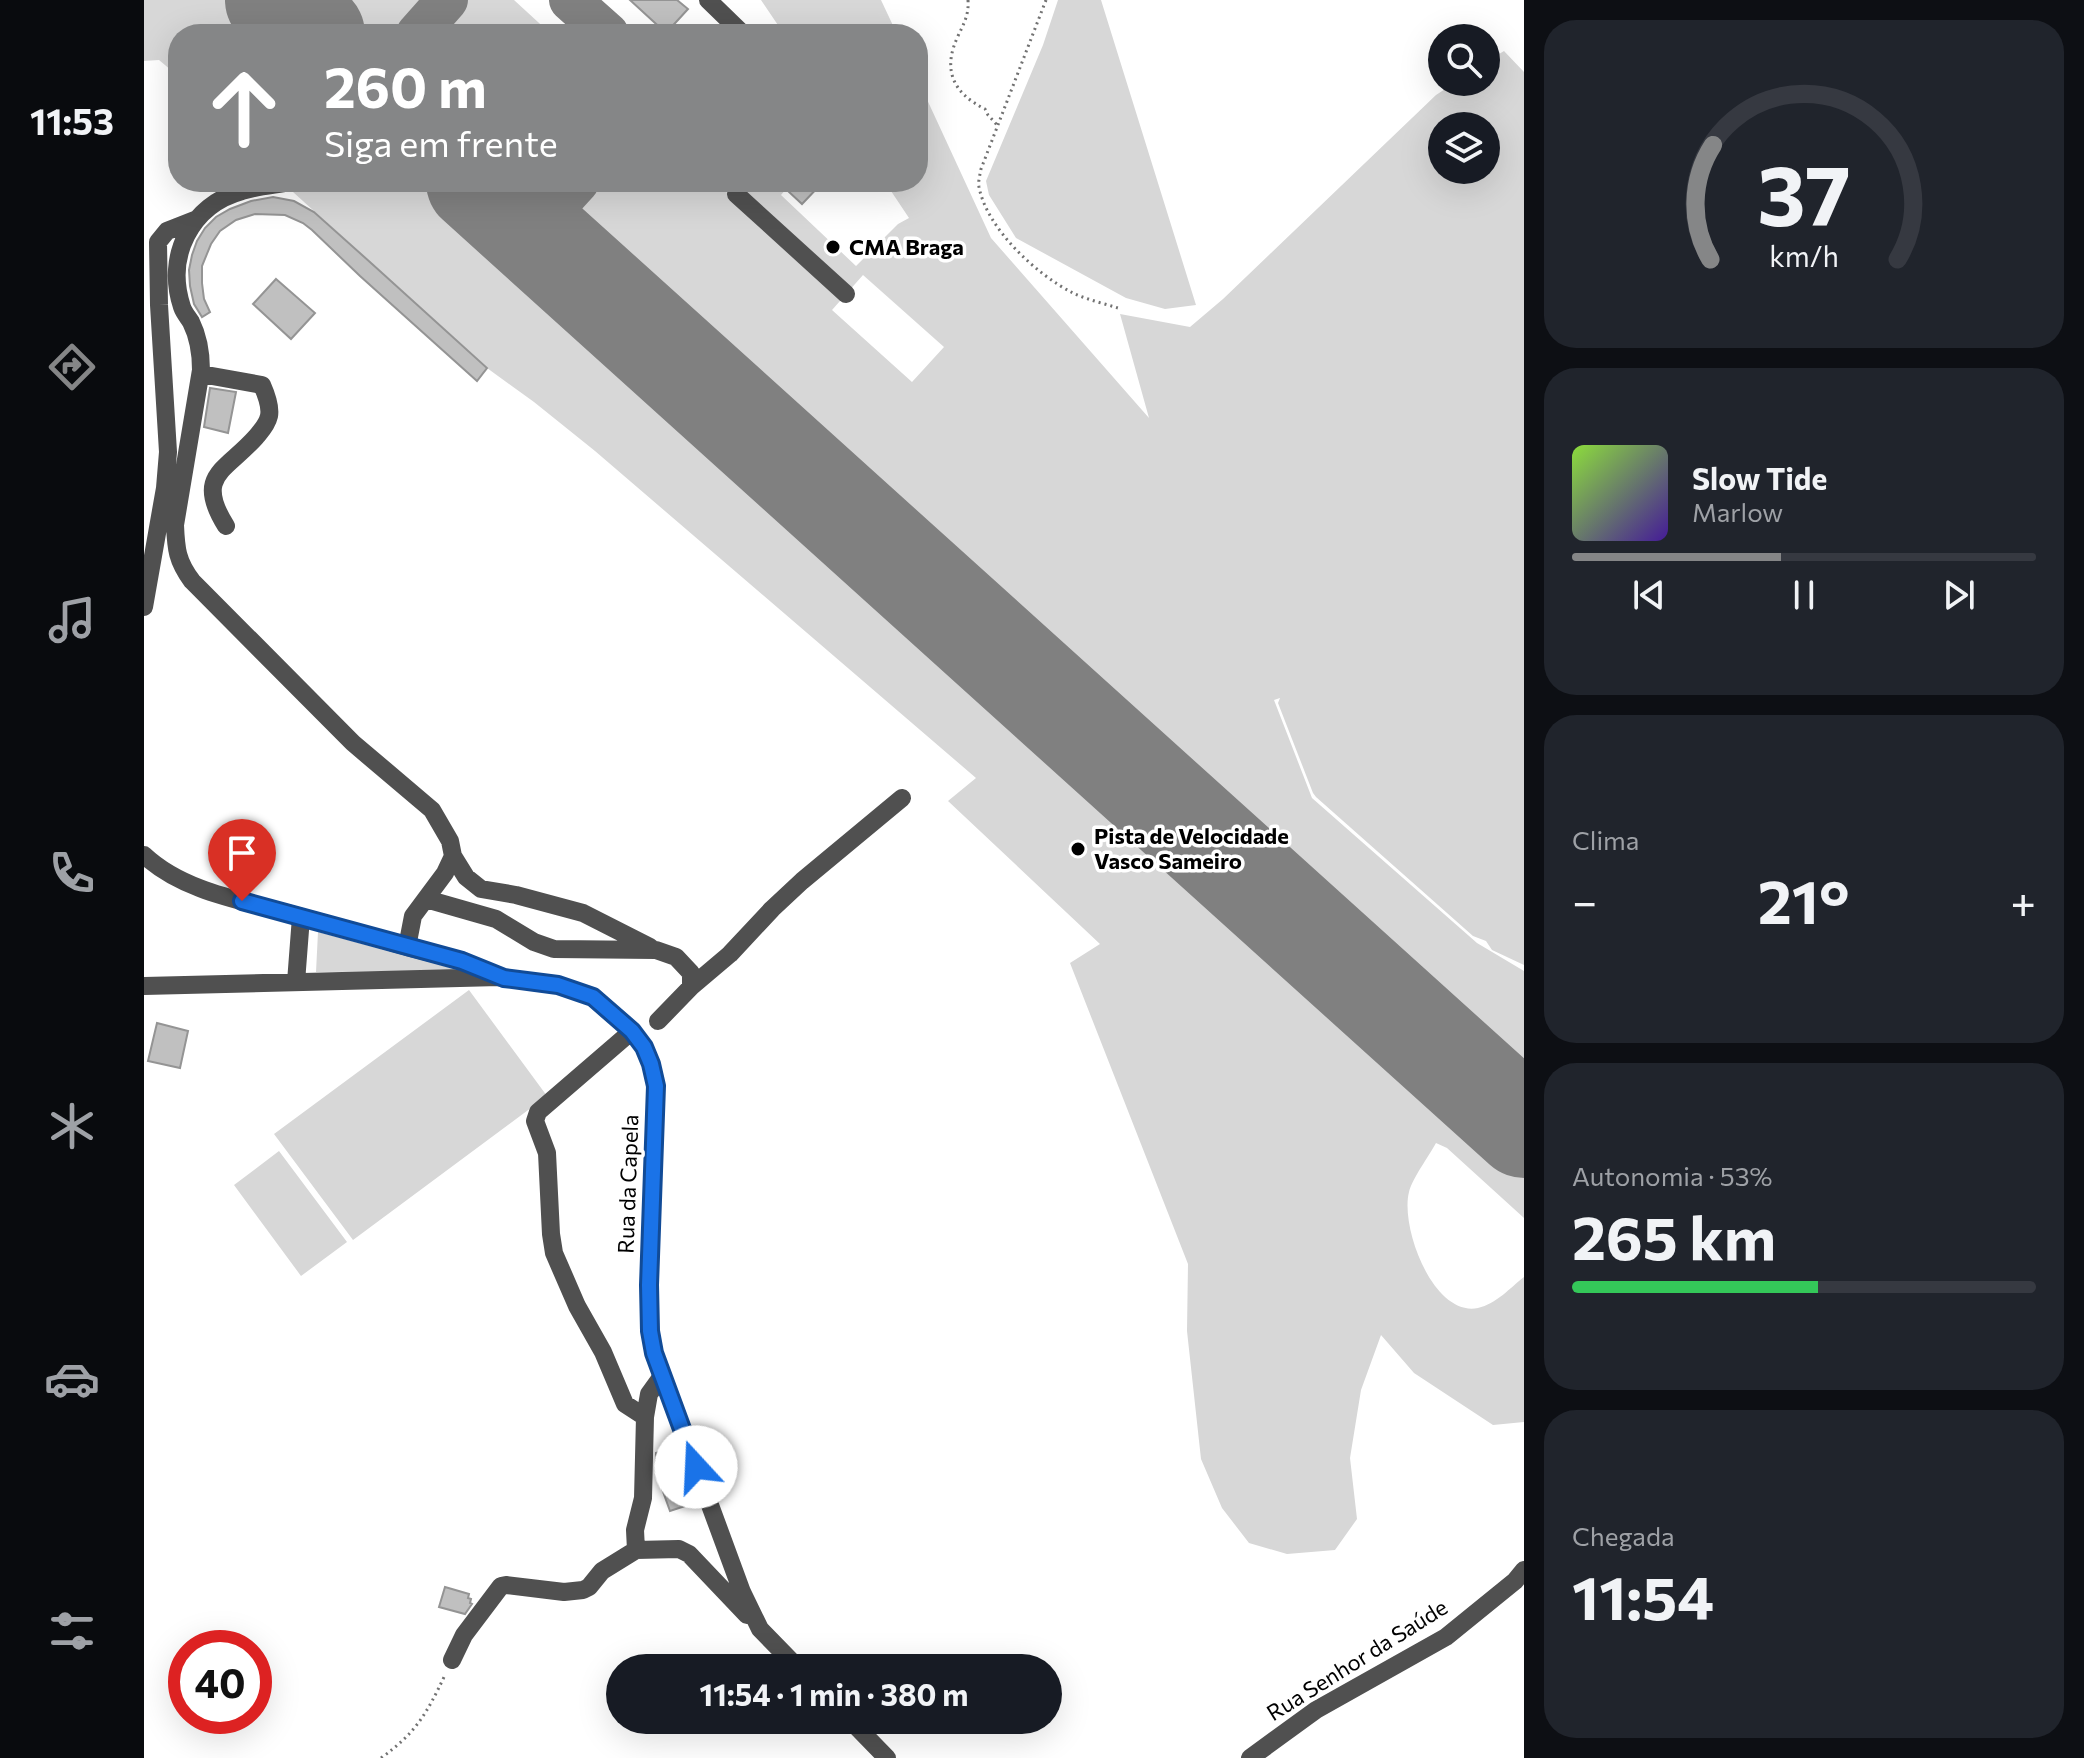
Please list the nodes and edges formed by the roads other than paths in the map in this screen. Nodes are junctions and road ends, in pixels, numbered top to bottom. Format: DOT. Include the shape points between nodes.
graph roads {
  1 [pos="708,0"];
  2 [pos="733,24"];
  3 [pos="239,192"];
  4 [pos="736,194"];
  5 [pos="195,220"];
  6 [pos="846,294"];
  7 [pos="201,374"];
  8 [pos="226,526"];
  9 [pos="144,607"];
  10 [pos="902,798"];
  11 [pos="144,855"];
  12 [pos="453,856"];
  13 [pos="426,899"];
  14 [pos="301,917"];
  15 [pos="407,947"];
  16 [pos="656,950"];
  17 [pos="504,978"];
  18 [pos="296,982"];
  19 [pos="144,986"];
  20 [pos="691,987"];
  21 [pos="658,1021"];
  22 [pos="632,1031"];
  23 [pos="662,1376"];
  24 [pos="645,1417"];
  25 [pos="636,1550"];
  26 [pos="1524,1570"];
  27 [pos="760,1629"];
  28 [pos="784,1654"];
  29 [pos="452,1660"];
  30 [pos="864,1734"];
  31 [pos="887,1758"];
  32 [pos="1250,1758"];
  1 -- 2 [label="street"];
  3 -- 5 [label="street" via="206,208"];
  4 -- 6 [label="street"];
  5 -- 7 [label="street" via="180,248 177,280 201,351"];
  5 -- 9 [label="street" via="167,231 158,242 168,452"];
  7 -- 8 [label="street" via="262,385 268,399 270,414 264,428 215,478 214,507"];
  7 -- 12 [label="street" via="175,525 181,566 353,743 432,810"];
  10 -- 20 [label="street" via="802,881"];
  11 -- 14 [label="street" via="187,883"];
  12 -- 13 [label="street"];
  12 -- 16 [label="street" via="481,889 583,913"];
  13 -- 15 [label="street" via="413,916"];
  13 -- 16 [label="street" via="496,919 554,949"];
  14 -- 15 [label="street"];
  14 -- 18 [label="street"];
  15 -- 17 [label="street"];
  16 -- 20 [label="street" via="676,957 691,973"];
  17 -- 18 [label="street, Rua da Capela"];
  17 -- 22 [label="street, Rua da Capela" via="558,985 593,997"];
  18 -- 19 [label="street, Rua da Capela"];
  20 -- 21 [label="street"];
  22 -- 23 [label="street, Rua da Capela" via="644,1047 656,1086 649,1285 650,1331"];
  22 -- 24 [label="street" via="538,1112 535,1121 547,1153 551,1234 562,1275 625,1404"];
  23 -- 24 [label="street" via="649,1394"];
  23 -- 27 [label="street, Rua da Capela"];
  24 -- 25 [label="street"];
  25 -- 27 [label="street" via="679,1549 689,1554"];
  25 -- 29 [label="street" via="583,1590 501,1586"];
  26 -- 32 [label="street, Rua Senhor da Saúde" via="1446,1637 1316,1710"];
  27 -- 28 [label="street, Rua da Capela"];
  30 -- 31 [label="street"];
}
